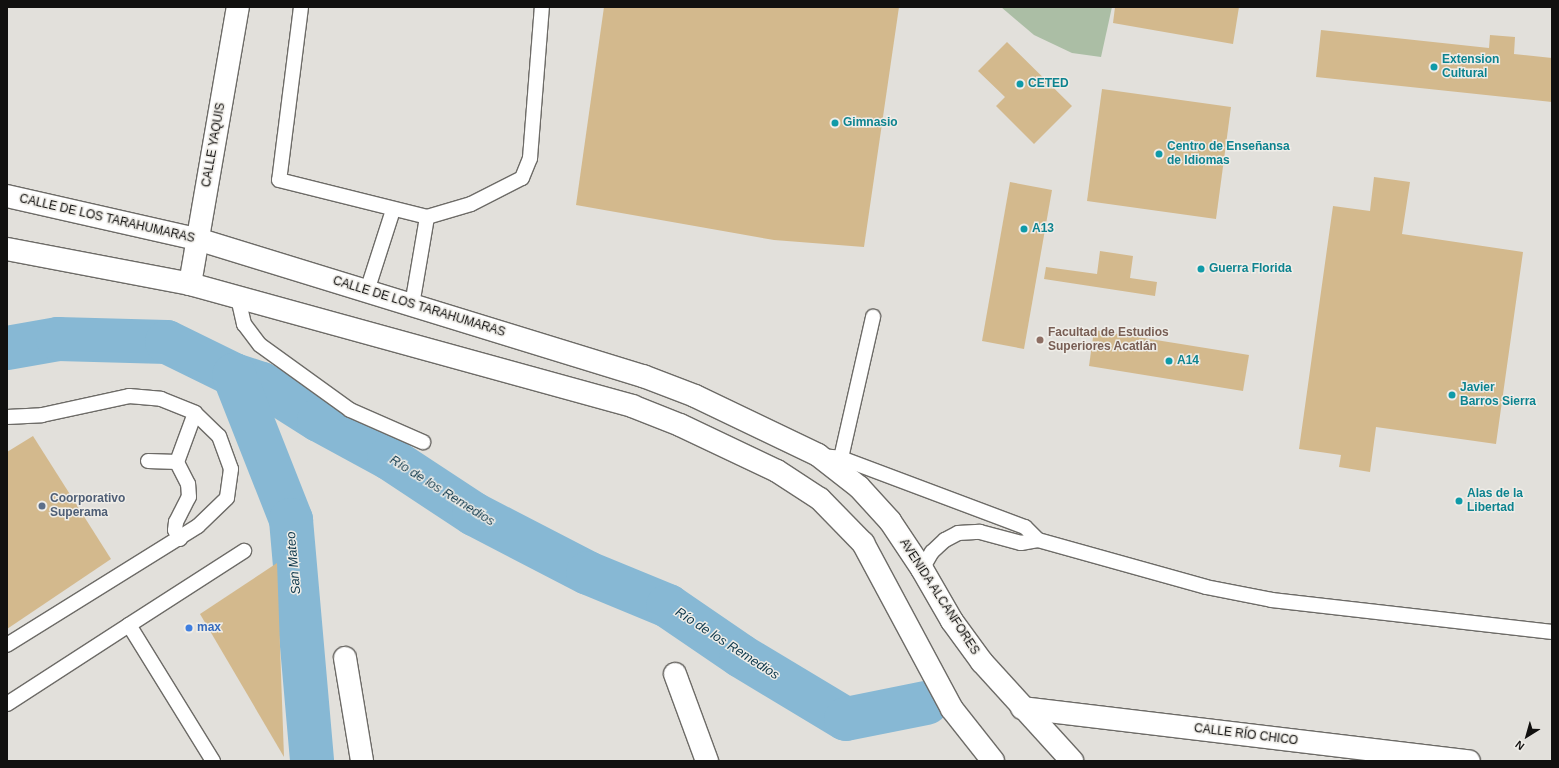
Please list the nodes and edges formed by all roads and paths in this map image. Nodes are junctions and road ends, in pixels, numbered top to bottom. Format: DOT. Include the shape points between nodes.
graph roads {
  1 [pos="238,7"];
  2 [pos="301,7"];
  3 [pos="542,7"];
  4 [pos="7,196"];
  5 [pos="393,210"];
  6 [pos="427,217"];
  7 [pos="198,239"];
  8 [pos="7,249"];
  9 [pos="190,284"];
  10 [pos="367,291"];
  11 [pos="238,298"];
  12 [pos="412,305"];
  13 [pos="873,316"];
  14 [pos="195,413"];
  15 [pos="7,417"];
  16 [pos="423,442"];
  17 [pos="818,456"];
  18 [pos="841,458"];
  19 [pos="148,461"];
  20 [pos="178,462"];
  21 [pos="180,539"];
  22 [pos="1038,540"];
  23 [pos="244,550"];
  24 [pos="922,569"];
  25 [pos="129,625"];
  26 [pos="1552,632"];
  27 [pos="7,644"];
  28 [pos="345,658"];
  29 [pos="675,674"];
  30 [pos="7,704"];
  31 [pos="1022,708"];
  32 [pos="213,761"];
  33 [pos="362,761"];
  34 [pos="707,761"];
  35 [pos="993,761"];
  36 [pos="1072,761"];
  37 [pos="1469,761"];
  1 -- 7 [label="main road, CALLE YAQUIS"];
  2 -- 5 [label="lane" via="279,180"];
  3 -- 6 [label="lane" via="530,158 522,178 471,204"];
  4 -- 7 [label="main road, CALLE DE LOS TARAHUMARAS"];
  5 -- 6 [label="lane"];
  5 -- 10 [label="lane"];
  6 -- 12 [label="lane"];
  7 -- 9 [label="main road, CALLE YAQUIS"];
  7 -- 10 [label="main road, CALLE DE LOS TARAHUMARAS"];
  8 -- 9 [label="main road"];
  9 -- 11 [label="main road"];
  10 -- 12 [label="main road, CALLE DE LOS TARAHUMARAS"];
  11 -- 16 [label="lane" via="244,324 260,345 350,410"];
  11 -- 35 [label="main road" via="632,406 680,425 777,471 820,499 862,543 952,709"];
  12 -- 17 [label="main road, CALLE DE LOS TARAHUMARAS" via="643,376 695,396"];
  13 -- 18 [label="lane"];
  14 -- 15 [label="lane" via="161,399 130,396 42,415"];
  14 -- 20 [label="lane"];
  14 -- 21 [label="lane" via="219,436 231,470 227,498 198,526"];
  17 -- 18 [label="lane"];
  17 -- 24 [label="main road, AVENIDA ALCANFORES" via="859,488 890,522"];
  18 -- 22 [label="lane" via="1024,527"];
  19 -- 20 [label="lane"];
  20 -- 21 [label="lane" via="188,484 189,497 176,522 175,530"];
  21 -- 27 [label="lane"];
  22 -- 24 [label="lane" via="1020,543 980,532 958,533 944,540 932,552"];
  22 -- 26 [label="lane" via="1206,587 1272,600"];
  23 -- 25 [label="lane"];
  24 -- 31 [label="main road, AVENIDA ALCANFORES" via="952,621 982,662"];
  25 -- 30 [label="lane"];
  25 -- 32 [label="lane"];
  28 -- 33 [label="main road"];
  29 -- 34 [label="main road"];
  31 -- 36 [label="main road, AVENIDA ALCANFORES"];
  31 -- 37 [label="main road, CALLE RÍO CHICO"];
}
